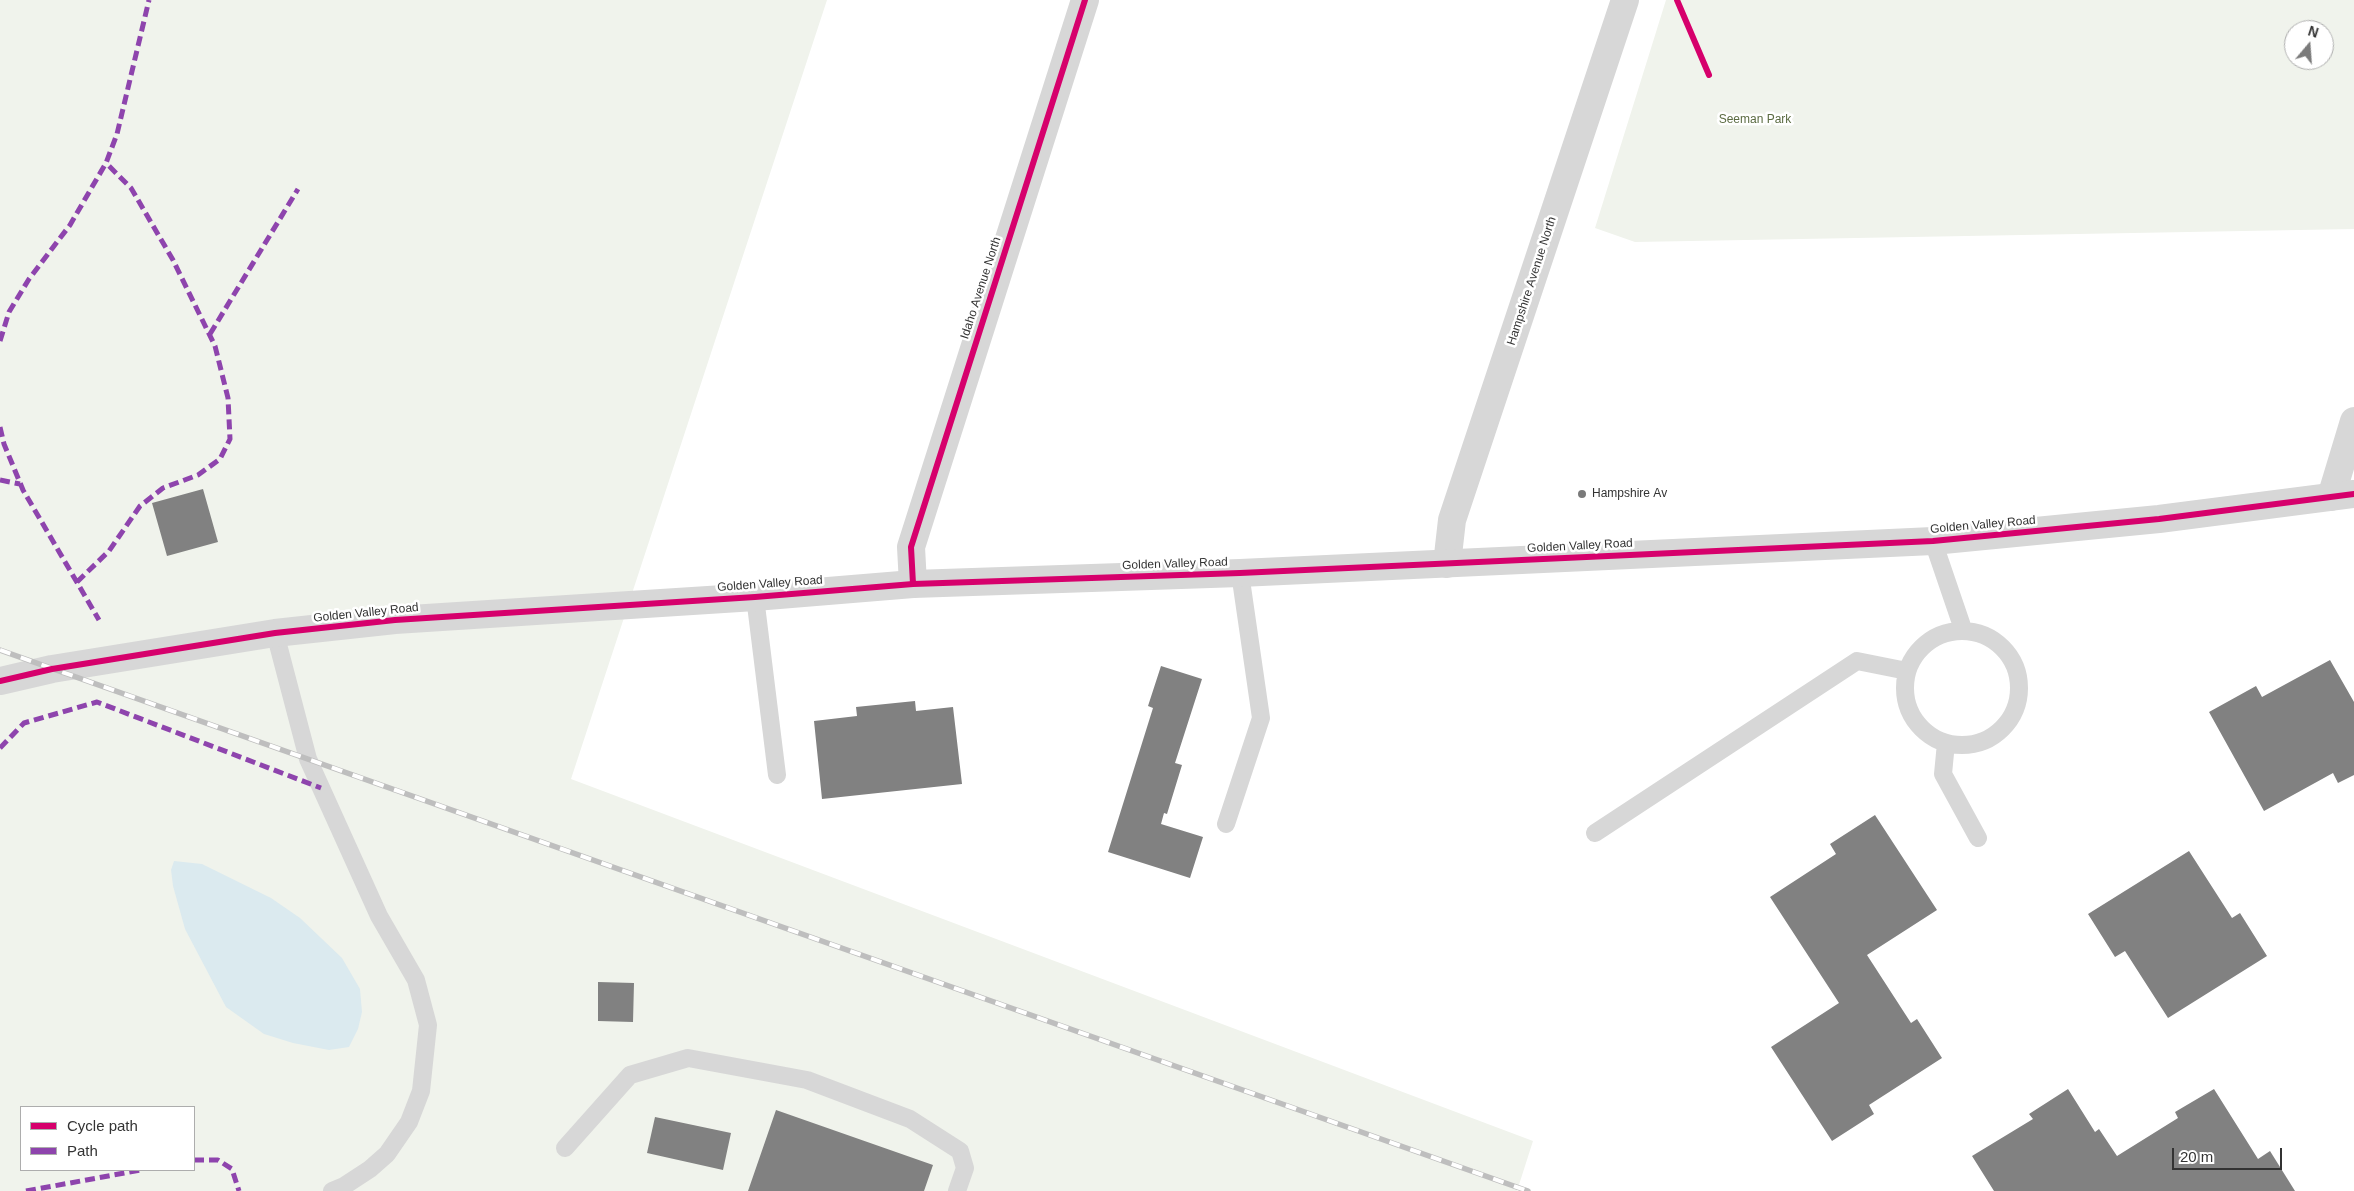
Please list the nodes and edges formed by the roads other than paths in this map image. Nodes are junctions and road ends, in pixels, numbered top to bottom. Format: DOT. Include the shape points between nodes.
graph roads {
  1 [pos="1085,0"];
  2 [pos="1625,0"];
  3 [pos="2354,421"];
  4 [pos="2343,496"];
  5 [pos="1933,541"];
  6 [pos="1448,564"];
  7 [pos="1240,573"];
  8 [pos="913,584"];
  9 [pos="755,596"];
  10 [pos="1963,629"];
  11 [pos="275,634"];
  12 [pos="1907,672"];
  13 [pos="0,681"];
  14 [pos="1946,743"];
  15 [pos="777,775"];
  16 [pos="1226,824"];
  17 [pos="1595,833"];
  18 [pos="1978,838"];
  19 [pos="565,1148"];
  20 [pos="332,1191"];
  21 [pos="957,1191"];
  1 -- 8 [label="street, Idaho Avenue North" via="910,547"];
  2 -- 6 [label="street, Hampshire Avenue North" via="1452,520"];
  3 -- 4 [label="street"];
  4 -- 5 [label="street, Golden Valley Road" via="2159,519"];
  5 -- 6 [label="street, Golden Valley Road"];
  5 -- 10 [label="lane"];
  6 -- 7 [label="street, Golden Valley Road"];
  7 -- 8 [label="street, Golden Valley Road"];
  7 -- 16 [label="lane" via="1261,718"];
  8 -- 9 [label="street, Golden Valley Road"];
  9 -- 11 [label="street, Golden Valley Road" via="395,620"];
  9 -- 15 [label="lane"];
  10 -- 12 [label="lane" via="1935,637 1917,651"];
  10 -- 14 [label="lane" via="1999,644 2013,662 2019,683 2017,705 2006,724 1989,738 1968,745"];
  11 -- 13 [label="street, Golden Valley Road" via="52,669"];
  11 -- 20 [label="lane" via="308,759 380,916 416,980 428,1025 421,1091 409,1122 388,1154"];
  12 -- 14 [label="lane" via="1904,694 1911,715 1926,732"];
  12 -- 17 [label="lane" via="1857,661"];
  14 -- 18 [label="lane" via="1943,774"];
  19 -- 21 [label="lane" via="630,1075 688,1058 807,1080 910,1119 960,1151 964,1168"];
}
